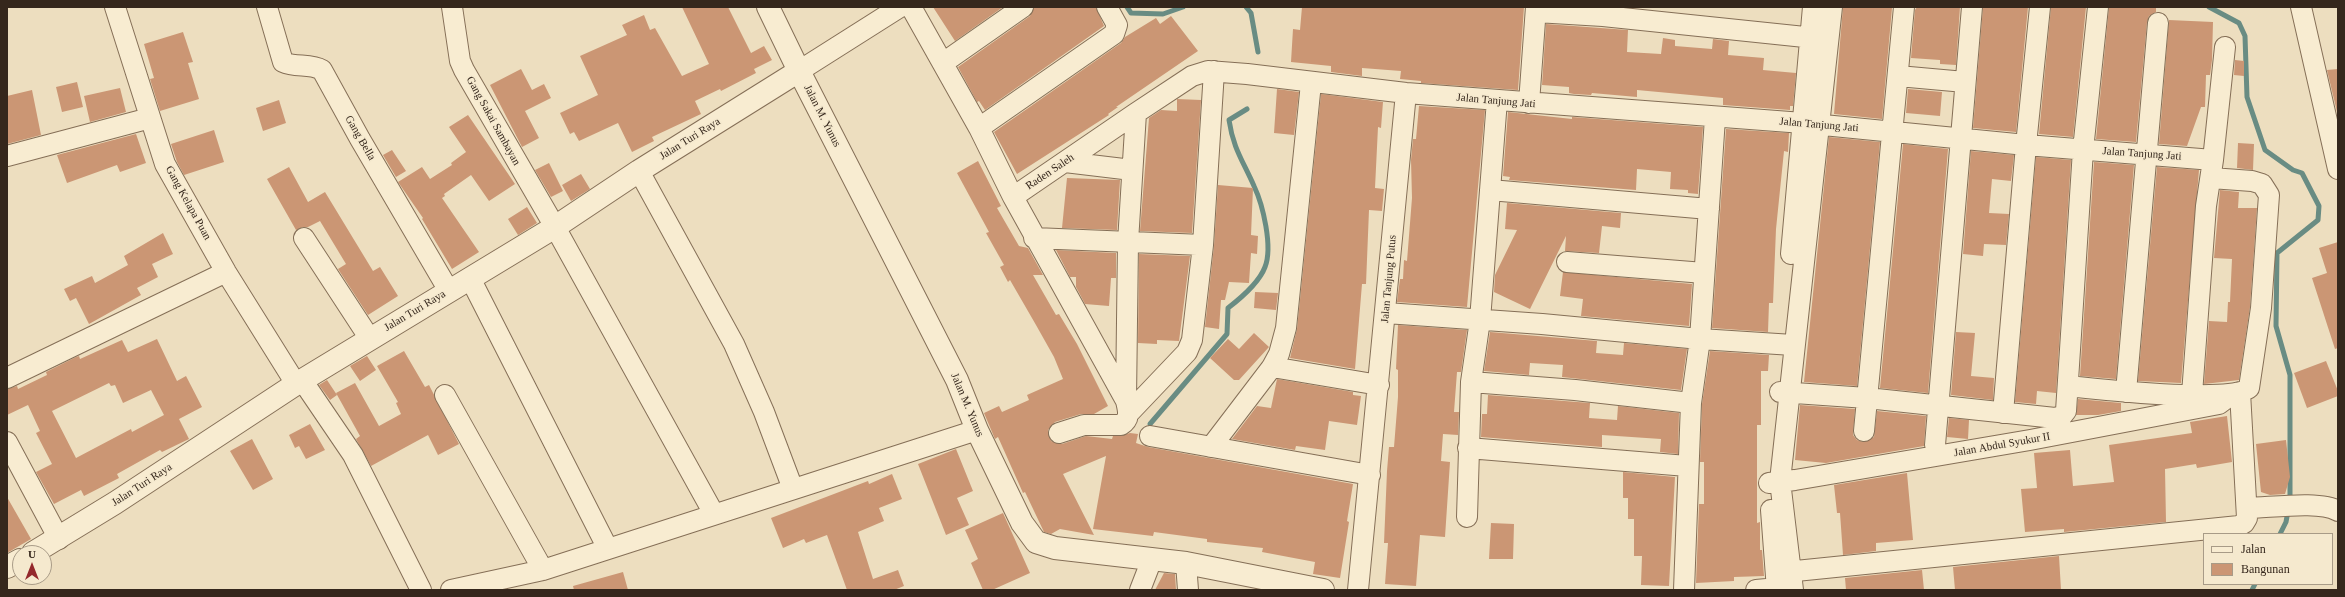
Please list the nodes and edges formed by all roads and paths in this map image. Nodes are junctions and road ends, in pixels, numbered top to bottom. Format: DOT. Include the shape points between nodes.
graph roads {
  1 [pos="115,7"];
  2 [pos="267,7"];
  3 [pos="452,7"];
  4 [pos="768,7"];
  5 [pos="900,7"];
  6 [pos="911,7"];
  7 [pos="1023,7"];
  8 [pos="1107,7"];
  9 [pos="1813,7"];
  10 [pos="1832,7"];
  11 [pos="1904,7"];
  12 [pos="1972,7"];
  13 [pos="2040,7"];
  14 [pos="2098,7"];
  15 [pos="2301,7"];
  16 [pos="1536,9"];
  17 [pos="1604,12"];
  18 [pos="1683,16"];
  19 [pos="2158,23"];
  20 [pos="1819,38"];
  21 [pos="2225,47"];
  22 [pos="942,63"];
  23 [pos="1214,71"];
  24 [pos="799,72"];
  25 [pos="1898,76"];
  26 [pos="1965,82"];
  27 [pos="1311,83"];
  28 [pos="1406,93"];
  29 [pos="1498,100"];
  30 [pos="1529,103"];
  31 [pos="1136,113"];
  32 [pos="150,118"];
  33 [pos="1715,118"];
  34 [pos="1811,124"];
  35 [pos="979,128"];
  36 [pos="1891,132"];
  37 [pos="1960,139"];
  38 [pos="2026,145"];
  39 [pos="2083,150"];
  40 [pos="2148,154"];
  41 [pos="7,156"];
  42 [pos="1065,162"];
  43 [pos="2337,164"];
  44 [pos="2212,169"];
  45 [pos="1132,170"];
  46 [pos="639,171"];
  47 [pos="1490,190"];
  48 [pos="1013,197"];
  49 [pos="1709,209"];
  50 [pos="555,227"];
  51 [pos="304,238"];
  52 [pos="1034,238"];
  53 [pos="1128,242"];
  54 [pos="1203,246"];
  55 [pos="1567,262"];
  56 [pos="226,272"];
  57 [pos="1704,273"];
  58 [pos="470,278"];
  59 [pos="449,291"];
  60 [pos="1386,313"];
  61 [pos="1480,320"];
  62 [pos="370,339"];
  63 [pos="1700,339"];
  64 [pos="1788,345"];
  65 [pos="1272,367"];
  66 [pos="7,378"];
  67 [pos="299,382"];
  68 [pos="1471,382"];
  69 [pos="1379,385"];
  70 [pos="2068,386"];
  71 [pos="2126,392"];
  72 [pos="1785,393"];
  73 [pos="2192,394"];
  74 [pos="2235,394"];
  75 [pos="445,395"];
  76 [pos="1866,398"];
  77 [pos="1691,403"];
  78 [pos="1938,406"];
  79 [pos="1127,407"];
  80 [pos="2003,413"];
  81 [pos="2041,416"];
  82 [pos="977,430"];
  83 [pos="1864,431"];
  84 [pos="1059,433"];
  85 [pos="1150,436"];
  86 [pos="2030,440"];
  87 [pos="7,442"];
  88 [pos="1936,445"];
  89 [pos="1211,447"];
  90 [pos="1468,448"];
  91 [pos="1688,466"];
  92 [pos="1370,475"];
  93 [pos="1774,482"];
  94 [pos="793,489"];
  95 [pos="2247,508"];
  96 [pos="2338,511"];
  97 [pos="714,514"];
  98 [pos="1467,517"];
  99 [pos="59,539"];
  100 [pos="48,545"];
  101 [pos="608,549"];
  102 [pos="1152,559"];
  103 [pos="1186,563"];
  104 [pos="543,570"];
  105 [pos="1785,583"];
  106 [pos="421,590"];
  107 [pos="452,590"];
  108 [pos="1140,590"];
  109 [pos="1188,590"];
  110 [pos="1323,590"];
  111 [pos="1358,590"];
  112 [pos="1684,590"];
  113 [pos="1756,590"];
  1 -- 32 [label="street, Gang Kelapa Puan"];
  2 -- 59 [label="street, Gang Bella" via="283,62 289,65 314,66 322,70"];
  3 -- 50 [label="street, Gang Sakai Sambayan" via="462,66"];
  4 -- 24 [label="street, Jalan M. Yunus"];
  5 -- 24 [label="street"];
  6 -- 22 [label="street, Raden Saleh"];
  7 -- 22 [label="street"];
  8 -- 35 [label="street" via="1117,25 1114,34"];
  9 -- 20 [label="street"];
  10 -- 20 [label="street"];
  11 -- 25 [label="street"];
  12 -- 26 [label="street"];
  13 -- 38 [label="street"];
  14 -- 39 [label="street"];
  15 -- 43 [label="street"];
  16 -- 17 [label="street"];
  16 -- 30 [label="street"];
  17 -- 18 [label="street"];
  18 -- 20 [label="street"];
  19 -- 40 [label="street"];
  20 -- 34 [label="street"];
  21 -- 44 [label="street"];
  22 -- 35 [label="street, Raden Saleh"];
  23 -- 27 [label="street, Raden Saleh"];
  23 -- 31 [label="street, Raden Saleh" via="1192,76"];
  23 -- 54 [label="street"];
  24 -- 46 [label="street, Jalan Turi Raya"];
  24 -- 82 [label="street, Jalan M. Yunus" via="957,380"];
  25 -- 26 [label="street"];
  25 -- 36 [label="street"];
  26 -- 37 [label="street"];
  27 -- 28 [label="street"];
  27 -- 65 [label="street" via="1286,328 1279,354"];
  28 -- 29 [label="street, Jalan Tanjung Jati"];
  28 -- 60 [label="street, Jalan Tanjung Putus"];
  29 -- 30 [label="street, Jalan Tanjung Jati"];
  29 -- 47 [label="street"];
  30 -- 33 [label="street, Jalan Tanjung Jati"];
  31 -- 42 [label="street, Raden Saleh"];
  31 -- 45 [label="street"];
  32 -- 41 [label="street"];
  32 -- 56 [label="street, Gang Kelapa Puan" via="165,164"];
  33 -- 34 [label="street, Jalan Tanjung Jati"];
  33 -- 49 [label="street"];
  34 -- 36 [label="street, Jalan Tanjung Jati"];
  34 -- 64 [label="street"];
  35 -- 48 [label="street, Raden Saleh"];
  36 -- 37 [label="street, Jalan Tanjung Jati"];
  36 -- 76 [label="street"];
  37 -- 38 [label="street, Jalan Tanjung Jati"];
  37 -- 78 [label="street"];
  38 -- 39 [label="street, Jalan Tanjung Jati"];
  38 -- 80 [label="street"];
  39 -- 40 [label="street, Jalan Tanjung Jati"];
  39 -- 70 [label="street"];
  40 -- 44 [label="street, Jalan Tanjung Jati"];
  40 -- 71 [label="street"];
  42 -- 45 [label="street"];
  42 -- 48 [label="street, Raden Saleh"];
  44 -- 73 [label="street" via="2206,206"];
  44 -- 74 [label="street, Jalan Tanjung Jati" via="2262,184 2269,195 2261,308 2251,380 2249,388"];
  45 -- 53 [label="street"];
  46 -- 50 [label="street, Jalan Turi Raya"];
  46 -- 94 [label="street" via="734,344 764,412"];
  47 -- 49 [label="street"];
  47 -- 61 [label="street"];
  48 -- 52 [label="street"];
  49 -- 57 [label="street"];
  50 -- 58 [label="street, Jalan Turi Raya"];
  50 -- 97 [label="street, Gang Sakai Sambayan"];
  51 -- 62 [label="street"];
  52 -- 53 [label="street"];
  52 -- 79 [label="street"];
  53 -- 54 [label="street"];
  53 -- 79 [label="street"];
  54 -- 79 [label="street" via="1190,346 1187,352"];
  55 -- 57 [label="street"];
  56 -- 66 [label="street"];
  56 -- 67 [label="street, Gang Kelapa Puan"];
  57 -- 63 [label="street"];
  58 -- 59 [label="street, Jalan Turi Raya"];
  58 -- 101 [label="street"];
  59 -- 62 [label="street, Jalan Turi Raya"];
  60 -- 61 [label="street"];
  60 -- 69 [label="street, Jalan Tanjung Putus"];
  61 -- 63 [label="street"];
  61 -- 68 [label="street"];
  62 -- 67 [label="street, Jalan Turi Raya"];
  63 -- 64 [label="street"];
  63 -- 77 [label="street"];
  64 -- 72 [label="street"];
  65 -- 69 [label="street"];
  65 -- 89 [label="street"];
  67 -- 99 [label="street, Jalan Turi Raya"];
  67 -- 106 [label="street, Gang Kelapa Puan" via="352,455"];
  68 -- 77 [label="street"];
  68 -- 90 [label="street"];
  69 -- 92 [label="street, Jalan Tanjung Putus"];
  70 -- 71 [label="street"];
  70 -- 81 [label="street" via="2064,414 2055,418"];
  71 -- 73 [label="street"];
  72 -- 76 [label="street"];
  72 -- 93 [label="street" via="1770,459"];
  73 -- 74 [label="street"];
  74 -- 86 [label="street, Jalan Abdul Syukur II" via="2219,404"];
  74 -- 95 [label="street"];
  75 -- 104 [label="street"];
  76 -- 78 [label="street"];
  76 -- 83 [label="street"];
  77 -- 91 [label="street"];
  78 -- 80 [label="street"];
  78 -- 88 [label="street"];
  79 -- 84 [label="street" via="1126,421 1121,425 1084,426"];
  80 -- 81 [label="street"];
  81 -- 86 [label="street"];
  82 -- 94 [label="street"];
  82 -- 102 [label="street, Jalan M. Yunus" via="1022,523 1036,542 1055,548"];
  85 -- 89 [label="street"];
  86 -- 93 [label="street, Jalan Abdul Syukur II"];
  87 -- 99 [label="street"];
  89 -- 92 [label="street"];
  90 -- 91 [label="street"];
  90 -- 98 [label="street"];
  91 -- 112 [label="street"];
  92 -- 111 [label="street, Jalan Tanjung Putus"];
  93 -- 105 [label="street"];
  94 -- 97 [label="street"];
  95 -- 96 [label="street" via="2301,506 2324,507"];
  95 -- 105 [label="street" via="2247,518 2239,526"];
  97 -- 101 [label="street"];
  99 -- 100 [label="street, Jalan Turi Raya"];
  101 -- 104 [label="street"];
  102 -- 103 [label="street, Jalan M. Yunus"];
  102 -- 108 [label="street"];
  103 -- 109 [label="street"];
  103 -- 110 [label="street, Jalan M. Yunus"];
  104 -- 107 [label="street"];
  105 -- 113 [label="street"];
}
